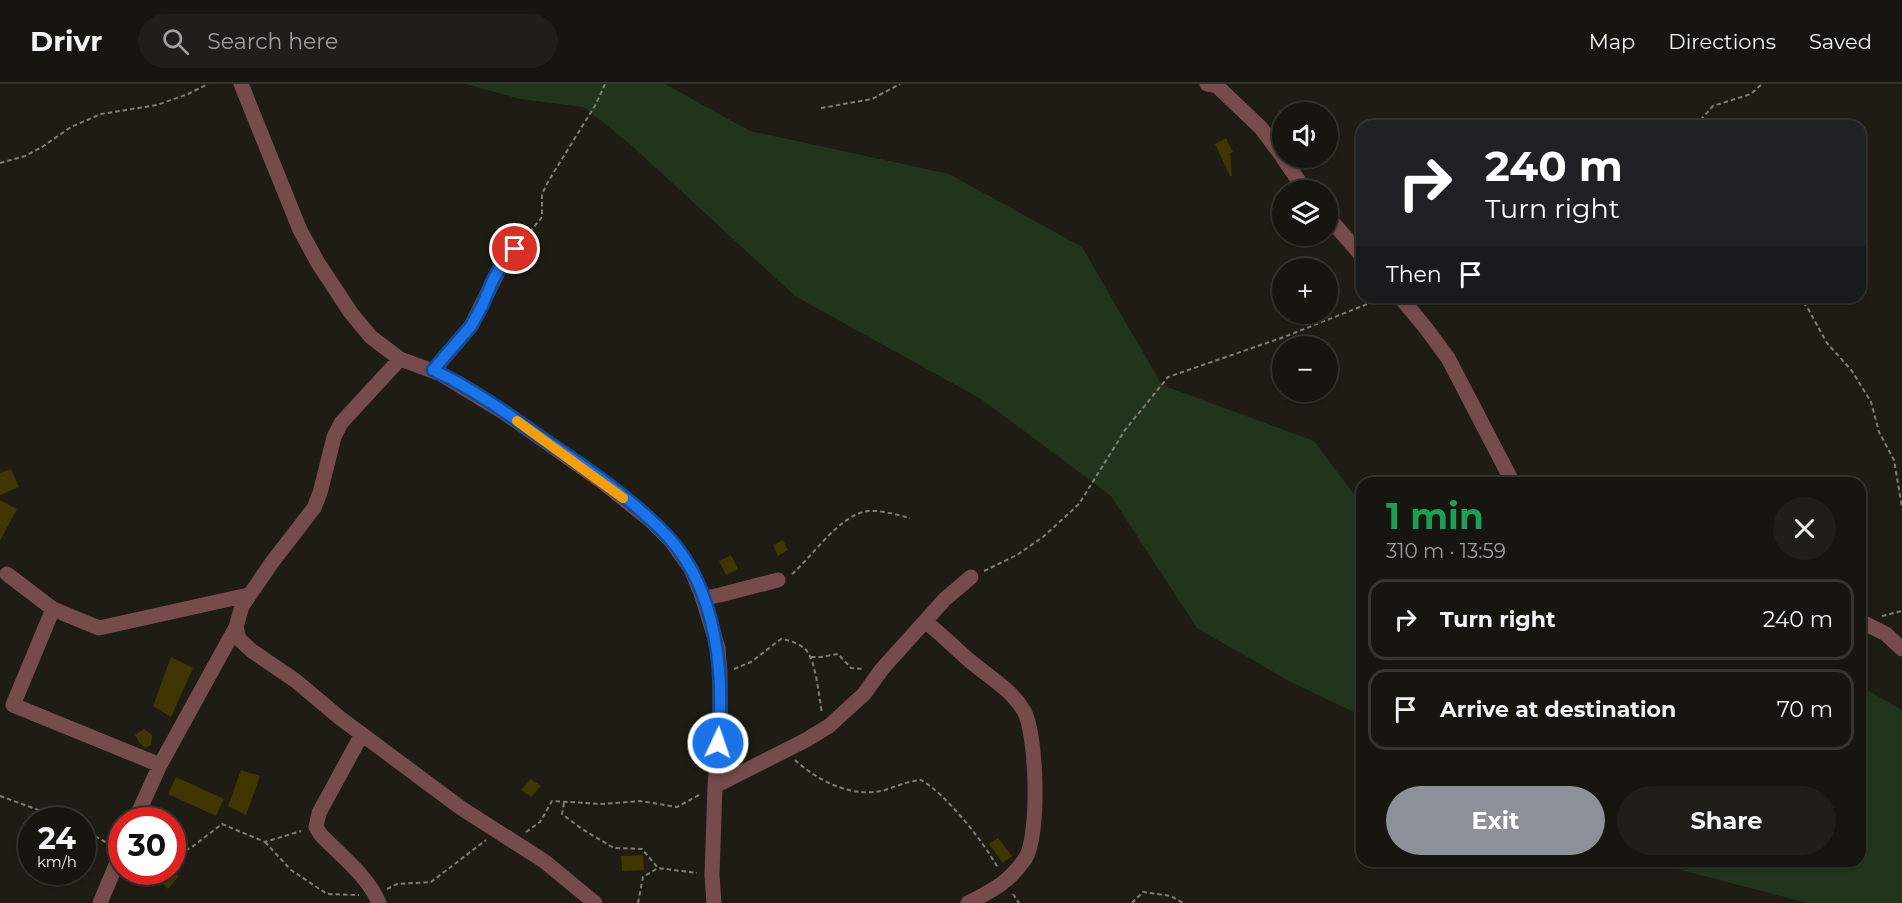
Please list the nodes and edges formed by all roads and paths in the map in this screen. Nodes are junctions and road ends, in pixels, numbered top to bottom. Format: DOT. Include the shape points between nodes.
graph roads {
  1 [pos="208,84"];
  2 [pos="241,84"];
  3 [pos="605,84"];
  4 [pos="900,84"];
  5 [pos="1207,84"];
  6 [pos="1762,84"];
  7 [pos="821,108"];
  8 [pos="1701,120"];
  9 [pos="1272,142"];
  10 [pos="0,163"];
  11 [pos="1338,228"];
  12 [pos="515,249"];
  13 [pos="1356,249"];
  14 [pos="1369,303"];
  15 [pos="1405,303"];
  16 [pos="1803,303"];
  17 [pos="400,359"];
  18 [pos="433,370"];
  19 [pos="1510,477"];
  20 [pos="1902,507"];
  21 [pos="910,518"];
  22 [pos="7,574"];
  23 [pos="971,577"];
  24 [pos="778,580"];
  25 [pos="248,595"];
  26 [pos="702,596"];
  27 [pos="53,609"];
  28 [pos="926,622"];
  29 [pos="1866,624"];
  30 [pos="236,627"];
  31 [pos="1902,649"];
  32 [pos="811,657"];
  33 [pos="882,669"];
  34 [pos="720,673"];
  35 [pos="829,726"];
  36 [pos="362,734"];
  37 [pos="784,750"];
  38 [pos="160,765"];
  39 [pos="715,786"];
  40 [pos="0,796"];
  41 [pos="564,803"];
  42 [pos="30,807"];
  43 [pos="141,807"];
  44 [pos="316,827"];
  45 [pos="514,842"];
  46 [pos="186,850"];
  47 [pos="658,868"];
  48 [pos="712,875"];
  49 [pos="108,876"];
  50 [pos="1005,883"];
  51 [pos="100,903"];
  52 [pos="379,903"];
  53 [pos="595,903"];
  54 [pos="638,903"];
  55 [pos="714,903"];
  56 [pos="968,903"];
  57 [pos="1132,903"];
  58 [pos="1183,903"];
  1 -- 10 [label="path" via="157,105 101,114 71,127 25,156"];
  2 -- 17 [label="street" via="300,230 318,263 371,337"];
  3 -- 12 [label="path" via="542,194 542,218"];
  4 -- 7 [label="path" via="872,99"];
  5 -- 9 [label="street" via="1217,86"];
  6 -- 8 [label="path" via="1751,94 1713,106"];
  11 -- 13 [label="street"];
  12 -- 18 [label="street" via="497,273 471,326"];
  14 -- 23 [label="path" via="1168,377 1125,430 1079,504 1017,555"];
  15 -- 19 [label="street" via="1448,358"];
  16 -- 20 [label="path" via="1871,402 1879,432 1894,460"];
  17 -- 18 [label="street"];
  17 -- 25 [label="street" via="342,423 334,437 314,508"];
  18 -- 26 [label="street" via="506,413 650,519 691,569"];
  21 -- 24 [label="path" via="879,511 856,514 818,545 793,573"];
  22 -- 27 [label="street"];
  23 -- 28 [label="street"];
  24 -- 26 [label="street"];
  25 -- 27 [label="street" via="99,628"];
  25 -- 30 [label="street"];
  26 -- 34 [label="street" via="718,648"];
  27 -- 38 [label="street" via="13,705"];
  28 -- 33 [label="street"];
  28 -- 50 [label="street" via="1005,687 1025,713 1035,778 1034,827 1027,857"];
  29 -- 31 [label="street" via="1886,634"];
  30 -- 36 [label="street" via="239,639 252,651"];
  30 -- 38 [label="street"];
  32 -- 33 [label="path" via="838,654 851,668"];
  32 -- 34 [label="path" via="805,649 781,639 751,662"];
  32 -- 35 [label="path" via="822,715"];
  33 -- 35 [label="street" via="864,694"];
  34 -- 39 [label="street"];
  35 -- 37 [label="street"];
  36 -- 44 [label="street" via="318,815"];
  36 -- 45 [label="street"];
  37 -- 39 [label="street"];
  37 -- 50 [label="path" via="808,771 862,794 905,782 921,780 930,785 979,841"];
  38 -- 43 [label="street"];
  39 -- 41 [label="path" via="677,807 640,801"];
  39 -- 48 [label="street"];
  40 -- 42 [label="path"];
  41 -- 45 [label="path" via="552,801 540,822"];
  41 -- 47 [label="path" via="562,814 582,829 614,848 642,849"];
  44 -- 46 [label="path" via="265,842 222,824"];
  44 -- 52 [label="street" via="366,882"];
  45 -- 53 [label="street"];
  47 -- 48 [label="path"];
  47 -- 54 [label="path" via="643,877"];
  48 -- 55 [label="street"];
  49 -- 51 [label="street"];
  50 -- 56 [label="street"];
  57 -- 58 [label="path" via="1143,892 1171,896"];
}
